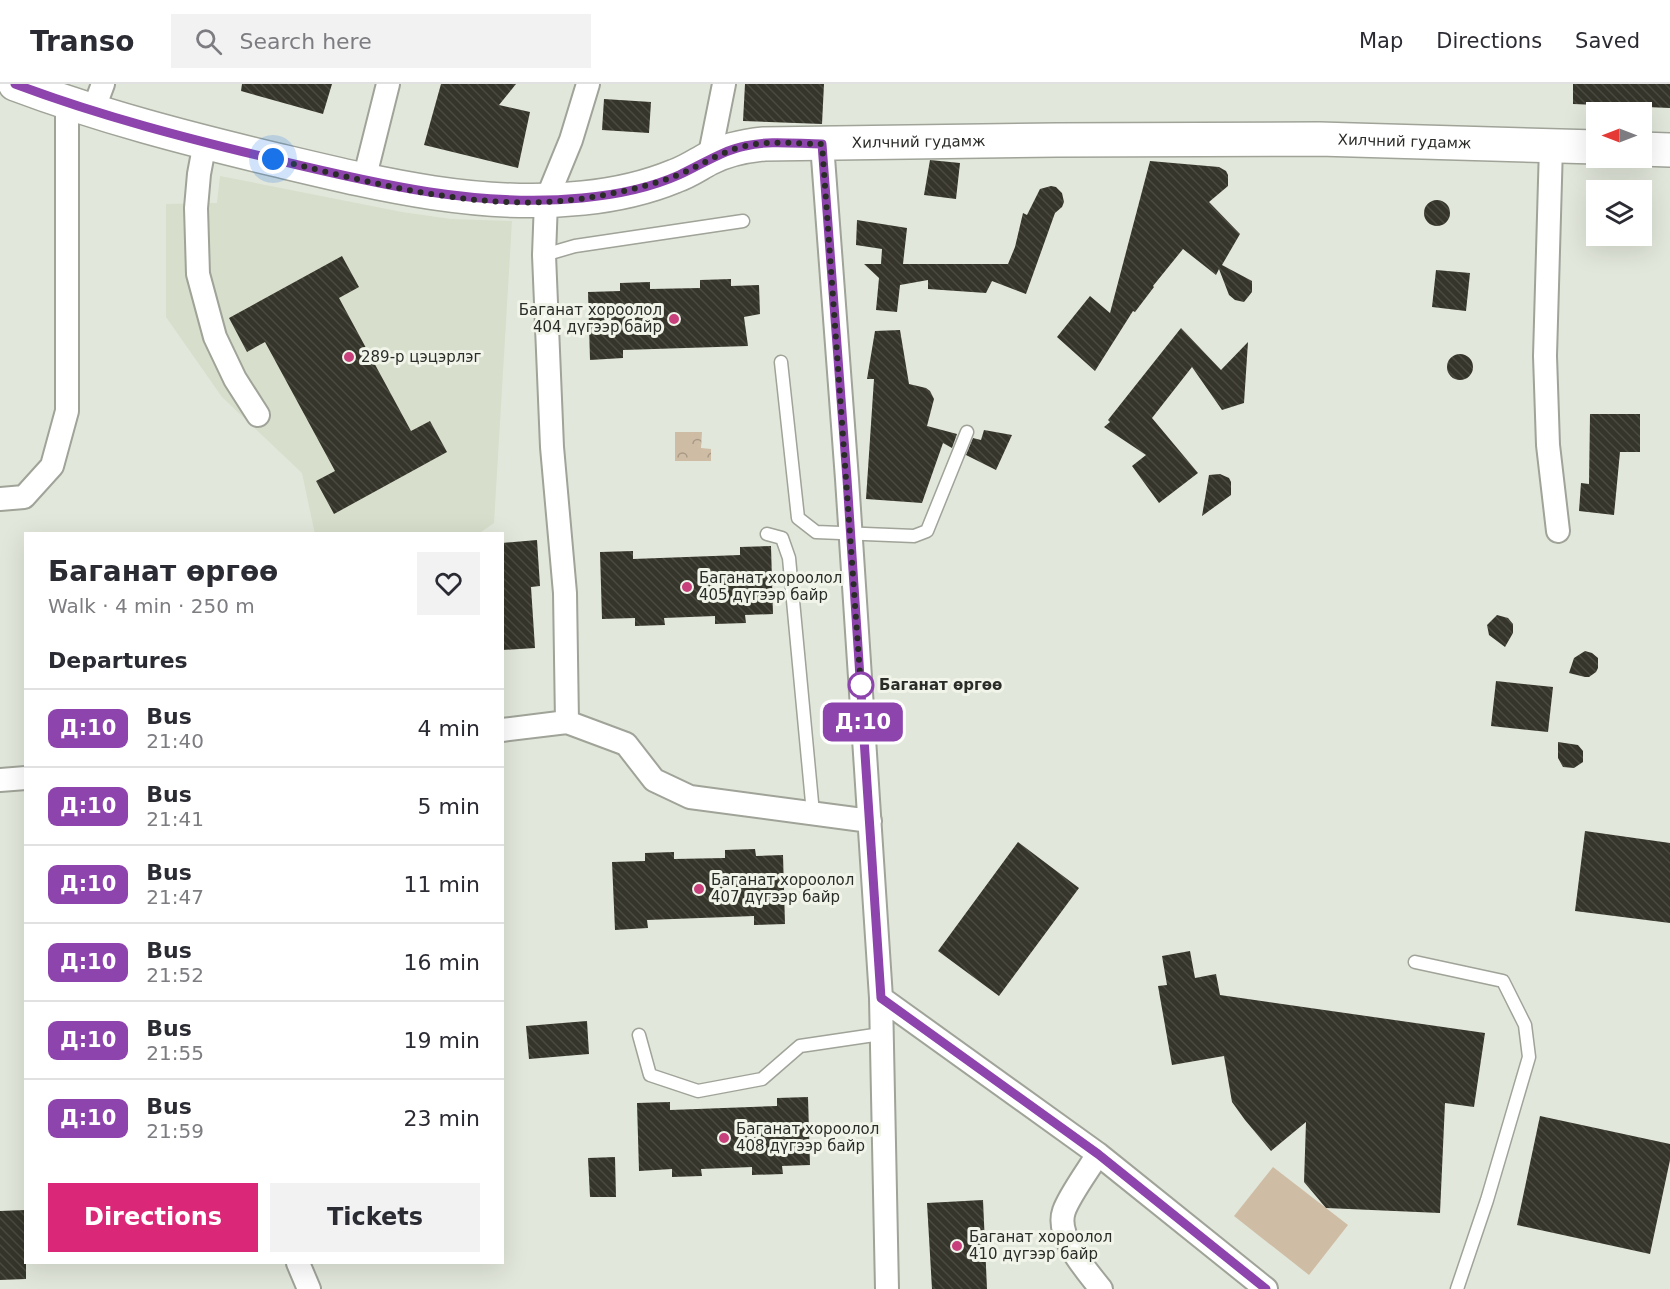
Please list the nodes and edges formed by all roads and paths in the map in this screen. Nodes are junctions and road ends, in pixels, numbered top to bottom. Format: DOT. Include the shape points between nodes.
graph roads {
  1 [pos="15,84"];
  2 [pos="388,84"];
  3 [pos="588,84"];
  4 [pos="724,84"];
  5 [pos="87,99"];
  6 [pos="205,142"];
  7 [pos="822,144"];
  8 [pos="1551,146"];
  9 [pos="1586,147"];
  10 [pos="1652,149"];
  11 [pos="1670,150"];
  12 [pos="708,159"];
  13 [pos="364,180"];
  14 [pos="546,201"];
  15 [pos="743,221"];
  16 [pos="544,255"];
  17 [pos="782,363"];
  18 [pos="258,415"];
  19 [pos="967,432"];
  20 [pos="0,499"];
  21 [pos="1558,531"];
  22 [pos="850,533"];
  23 [pos="767,534"];
  24 [pos="567,722"];
  25 [pos="504,730"];
  26 [pos="24,778"];
  27 [pos="0,780"];
  28 [pos="813,813"];
  29 [pos="870,821"];
  30 [pos="1415,962"];
  31 [pos="881,998"];
  32 [pos="881,1034"];
  33 [pos="639,1035"];
  34 [pos="1098,1154"];
  35 [pos="298,1264"];
  36 [pos="309,1289"];
  37 [pos="887,1289"];
  38 [pos="1101,1289"];
  39 [pos="1266,1289"];
  40 [pos="1457,1289"];
  1 -- 5 [label="main road, Хилчний гудамж"];
  2 -- 13 [label="street"];
  3 -- 14 [label="street"];
  4 -- 12 [label="street"];
  5 -- 6 [label="main road, Хилчний гудамж"];
  5 -- 20 [label="street" via="67,411 52,466 24,497"];
  6 -- 13 [label="main road, Хилчний гудамж"];
  6 -- 18 [label="street" via="196,208 198,274 215,337"];
  7 -- 8 [label="main road, Хилчний гудамж" via="1319,139"];
  7 -- 12 [label="main road, Хилчний гудамж" via="747,145"];
  7 -- 22 [label="street"];
  8 -- 9 [label="main road, Хилчний гудамж"];
  8 -- 21 [label="street" via="1545,356 1548,445"];
  10 -- 11 [label="main road"];
  12 -- 14 [label="main road, Хилчний гудамж" via="651,184 585,198"];
  13 -- 14 [label="main road, Хилчний гудамж" via="483,200"];
  14 -- 16 [label="street"];
  15 -- 16 [label="lane" via="575,246"];
  16 -- 24 [label="street" via="552,447 565,593"];
  17 -- 22 [label="lane" via="798,518 816,532"];
  19 -- 22 [label="lane" via="927,531 914,536"];
  22 -- 29 [label="street"];
  23 -- 28 [label="lane" via="782,538 789,558"];
  24 -- 25 [label="street"];
  24 -- 28 [label="street" via="626,744 654,780 690,797"];
  26 -- 27 [label="street"];
  28 -- 29 [label="street"];
  29 -- 31 [label="street"];
  30 -- 40 [label="lane" via="1503,981 1525,1025 1529,1058"];
  31 -- 32 [label="street"];
  31 -- 34 [label="street"];
  32 -- 33 [label="lane" via="800,1046 762,1079 698,1091 650,1075"];
  32 -- 37 [label="street"];
  34 -- 38 [label="street" via="1063,1212 1063,1222 1064,1233 1078,1259"];
  34 -- 39 [label="street"];
  35 -- 36 [label="street"];
}
